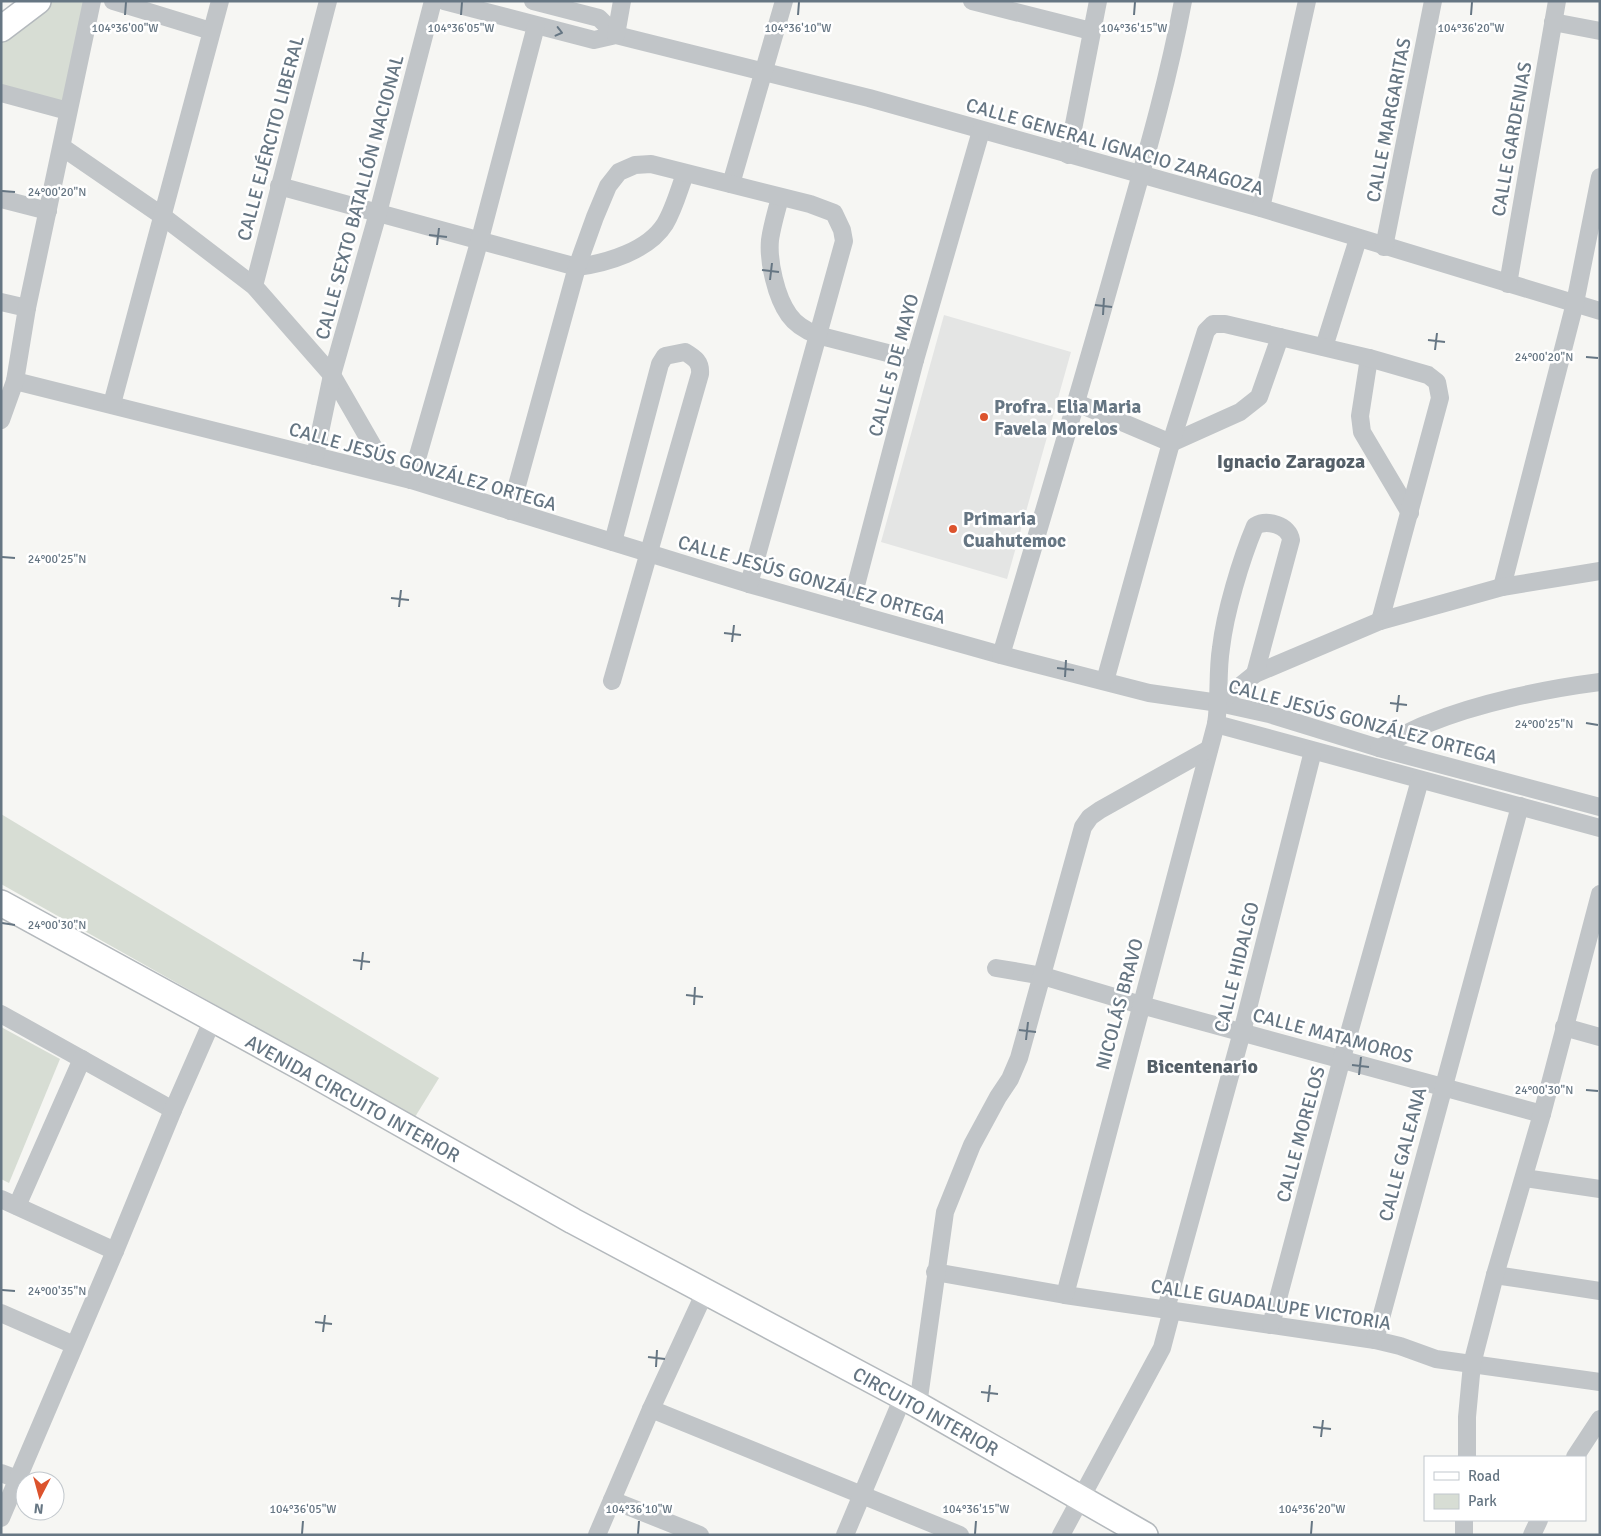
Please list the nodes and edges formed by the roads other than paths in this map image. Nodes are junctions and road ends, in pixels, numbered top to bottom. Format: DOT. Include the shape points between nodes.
graph roads {
  1 [pos="92,1"];
  2 [pos="113,1"];
  3 [pos="220,1"];
  4 [pos="328,1"];
  5 [pos="433,1"];
  6 [pos="444,1"];
  7 [pos="533,1"];
  8 [pos="622,1"];
  9 [pos="784,1"];
  10 [pos="972,1"];
  11 [pos="1098,1"];
  12 [pos="1183,1"];
  13 [pos="1307,1"];
  14 [pos="1434,1"];
  15 [pos="1557,1"];
  16 [pos="31,2"];
  17 [pos="493,8"];
  18 [pos="1029,8"];
  19 [pos="1553,22"];
  20 [pos="536,26"];
  21 [pos="1,29"];
  22 [pos="211,31"];
  23 [pos="1091,31"];
  24 [pos="1600,31"];
  25 [pos="616,35"];
  26 [pos="765,71"];
  27 [pos="1,94"];
  28 [pos="68,111"];
  29 [pos="981,131"];
  30 [pos="62,147"];
  31 [pos="1068,155"];
  32 [pos="685,174"];
  33 [pos="1140,176"];
  34 [pos="1600,177"];
  35 [pos="731,184"];
  36 [pos="279,186"];
  37 [pos="780,198"];
  38 [pos="1,199"];
  39 [pos="1261,208"];
  40 [pos="48,210"];
  41 [pos="378,213"];
  42 [pos="161,215"];
  43 [pos="480,239"];
  44 [pos="1358,239"];
  45 [pos="1384,247"];
  46 [pos="577,267"];
  47 [pos="1508,284"];
  48 [pos="254,286"];
  49 [pos="1,302"];
  50 [pos="1575,303"];
  51 [pos="27,308"];
  52 [pos="1600,311"];
  53 [pos="817,335"];
  54 [pos="1280,337"];
  55 [pos="1324,347"];
  56 [pos="1369,358"];
  57 [pos="915,360"];
  58 [pos="332,375"];
  59 [pos="15,381"];
  60 [pos="1076,403"];
  61 [pos="112,404"];
  62 [pos="3,410"];
  63 [pos="1171,443"];
  64 [pos="315,456"];
  65 [pos="389,474"];
  66 [pos="411,480"];
  67 [pos="510,512"];
  68 [pos="1410,513"];
  69 [pos="613,542"];
  70 [pos="648,553"];
  71 [pos="1600,571"];
  72 [pos="749,584"];
  73 [pos="1502,586"];
  74 [pos="849,612"];
  75 [pos="1380,621"];
  76 [pos="1001,655"];
  77 [pos="1255,674"];
  78 [pos="612,681"];
  79 [pos="1105,681"];
  80 [pos="1600,682"];
  81 [pos="1219,703"];
  82 [pos="1216,724"];
  83 [pos="1378,748"];
  84 [pos="1209,749"];
  85 [pos="1313,751"];
  86 [pos="1420,780"];
  87 [pos="1520,806"];
  88 [pos="1600,807"];
  89 [pos="1600,828"];
  90 [pos="1600,894"];
  91 [pos="1,903"];
  92 [pos="1595,929"];
  93 [pos="996,968"];
  94 [pos="1043,976"];
  95 [pos="1141,1005"];
  96 [pos="1,1014"];
  97 [pos="213,1019"];
  98 [pos="1564,1026"];
  99 [pos="1242,1032"];
  100 [pos="1600,1037"];
  101 [pos="1342,1058"];
  102 [pos="82,1059"];
  103 [pos="1442,1087"];
  104 [pos="173,1110"];
  105 [pos="1542,1114"];
  106 [pos="1524,1178"];
  107 [pos="1600,1189"];
  108 [pos="9,1203"];
  109 [pos="115,1251"];
  110 [pos="935,1272"];
  111 [pos="1495,1275"];
  112 [pos="1600,1291"];
  113 [pos="705,1292"];
  114 [pos="1065,1295"];
  115 [pos="1169,1309"];
  116 [pos="1,1313"];
  117 [pos="1271,1325"];
  118 [pos="1375,1340"];
  119 [pos="74,1345"];
  120 [pos="1472,1364"];
  121 [pos="1600,1382"];
  122 [pos="911,1401"];
  123 [pos="651,1409"];
  124 [pos="1600,1419"];
  125 [pos="1467,1456"];
  126 [pos="1576,1456"];
  127 [pos="9,1476"];
  128 [pos="861,1493"];
  129 [pos="1081,1499"];
  130 [pos="612,1500"];
  131 [pos="1,1518"];
  132 [pos="1464,1521"];
  133 [pos="1539,1521"];
  134 [pos="597,1535"];
  135 [pos="700,1535"];
  136 [pos="845,1535"];
  137 [pos="960,1535"];
  138 [pos="1061,1535"];
  139 [pos="1145,1535"];
  140 [pos="1464,1535"];
  141 [pos="1532,1535"];
  1 -- 28 [label="street"];
  2 -- 22 [label="street"];
  3 -- 22 [label="street"];
  4 -- 36 [label="street, CALLE EJÉRCITO LIBERAL"];
  5 -- 41 [label="street, CALLE SEXTO BATALLÓN NACIONAL"];
  6 -- 17 [label="street, CALLE GENERAL IGNACIO ZARAGOZA"];
  7 -- 25 [label="street" via="599,18"];
  8 -- 25 [label="street"];
  9 -- 26 [label="street"];
  10 -- 18 [label="street"];
  11 -- 23 [label="street"];
  12 -- 33 [label="street" via="1171,64"];
  13 -- 39 [label="street"];
  14 -- 45 [label="street, CALLE MARGARITAS"];
  15 -- 19 [label="street, CALLE GARDENIAS"];
  16 -- 21 [label="main road"];
  17 -- 20 [label="street, CALLE GENERAL IGNACIO ZARAGOZA"];
  18 -- 23 [label="street"];
  19 -- 24 [label="street"];
  19 -- 47 [label="street, CALLE GARDENIAS"];
  20 -- 25 [label="street, CALLE GENERAL IGNACIO ZARAGOZA, one-way" via="594,40"];
  20 -- 43 [label="street"];
  22 -- 42 [label="street"];
  23 -- 31 [label="street"];
  25 -- 26 [label="street, CALLE GENERAL IGNACIO ZARAGOZA"];
  26 -- 29 [label="street, CALLE GENERAL IGNACIO ZARAGOZA"];
  26 -- 35 [label="street"];
  27 -- 28 [label="street"];
  28 -- 30 [label="street"];
  29 -- 31 [label="street, CALLE GENERAL IGNACIO ZARAGOZA"];
  29 -- 57 [label="street, CALLE 5 DE MAYO"];
  30 -- 40 [label="street"];
  30 -- 42 [label="street"];
  31 -- 33 [label="street, CALLE GENERAL IGNACIO ZARAGOZA"];
  32 -- 35 [label="street"];
  32 -- 46 [label="street" via="665,225 652,239 609,261"];
  32 -- 46 [label="street" via="651,164 635,165 619,172 608,186"];
  33 -- 39 [label="street, CALLE GENERAL IGNACIO ZARAGOZA"];
  33 -- 60 [label="street"];
  34 -- 50 [label="street"];
  35 -- 37 [label="street"];
  36 -- 41 [label="street"];
  36 -- 48 [label="street, CALLE EJÉRCITO LIBERAL"];
  37 -- 53 [label="street" via="770,241 771,266 789,315 804,329"];
  37 -- 53 [label="street" via="828,210 838,218 842,230 844,241"];
  38 -- 40 [label="street"];
  39 -- 44 [label="street, CALLE GENERAL IGNACIO ZARAGOZA"];
  40 -- 51 [label="street"];
  41 -- 43 [label="street"];
  41 -- 58 [label="street, CALLE SEXTO BATALLÓN NACIONAL"];
  42 -- 48 [label="street"];
  42 -- 61 [label="street"];
  43 -- 46 [label="street"];
  43 -- 66 [label="street"];
  44 -- 45 [label="street, CALLE GENERAL IGNACIO ZARAGOZA"];
  44 -- 55 [label="street"];
  45 -- 47 [label="street, CALLE GENERAL IGNACIO ZARAGOZA"];
  46 -- 67 [label="street"];
  47 -- 50 [label="street, CALLE GENERAL IGNACIO ZARAGOZA"];
  48 -- 58 [label="street"];
  49 -- 51 [label="street"];
  50 -- 52 [label="street, CALLE GENERAL IGNACIO ZARAGOZA"];
  50 -- 73 [label="street"];
  51 -- 59 [label="street"];
  53 -- 57 [label="street"];
  53 -- 72 [label="street"];
  54 -- 55 [label="street"];
  54 -- 63 [label="street" via="1259,397 1240,412"];
  54 -- 63 [label="street" via="1213,324 1206,331"];
  55 -- 56 [label="street"];
  56 -- 68 [label="street" via="1360,416 1362,432"];
  56 -- 68 [label="street" via="1428,375 1437,382 1440,390"];
  57 -- 74 [label="street, CALLE 5 DE MAYO"];
  58 -- 64 [label="street, CALLE SEXTO BATALLÓN NACIONAL"];
  58 -- 65 [label="street"];
  59 -- 61 [label="street, CALLE JESÚS GONZÁLEZ ORTEGA"];
  59 -- 62 [label="street"];
  60 -- 63 [label="street"];
  60 -- 76 [label="street"];
  61 -- 64 [label="street, CALLE JESÚS GONZÁLEZ ORTEGA"];
  63 -- 79 [label="street"];
  64 -- 65 [label="street, CALLE JESÚS GONZÁLEZ ORTEGA"];
  65 -- 66 [label="street, CALLE JESÚS GONZÁLEZ ORTEGA"];
  66 -- 67 [label="street, CALLE JESÚS GONZÁLEZ ORTEGA"];
  67 -- 69 [label="street, CALLE JESÚS GONZÁLEZ ORTEGA"];
  68 -- 75 [label="street"];
  69 -- 70 [label="street, CALLE JESÚS GONZÁLEZ ORTEGA"];
  69 -- 70 [label="street" via="660,364 666,356 685,352 695,358 700,374"];
  70 -- 72 [label="street, CALLE JESÚS GONZÁLEZ ORTEGA"];
  70 -- 78 [label="street"];
  71 -- 73 [label="street"];
  72 -- 74 [label="street, CALLE JESÚS GONZÁLEZ ORTEGA"];
  73 -- 75 [label="street"];
  74 -- 76 [label="street, CALLE JESÚS GONZÁLEZ ORTEGA"];
  75 -- 77 [label="street"];
  76 -- 79 [label="street, CALLE JESÚS GONZÁLEZ ORTEGA"];
  77 -- 81 [label="street"];
  77 -- 81 [label="street, NICOLÁS BRAVO" via="1291,540 1283,526 1260,524 1254,529 1225,625 1219,668"];
  79 -- 81 [label="street, CALLE JESÚS GONZÁLEZ ORTEGA" via="1149,693"];
  80 -- 83 [label="street" via="1539,692 1477,708 1428,724"];
  81 -- 82 [label="street, NICOLÁS BRAVO"];
  81 -- 83 [label="street, CALLE JESÚS GONZÁLEZ ORTEGA" via="1269,714"];
  82 -- 84 [label="street, NICOLÁS BRAVO"];
  82 -- 85 [label="street"];
  83 -- 88 [label="street, CALLE JESÚS GONZÁLEZ ORTEGA"];
  84 -- 94 [label="street" via="1100,810 1083,827"];
  84 -- 95 [label="street, NICOLÁS BRAVO"];
  85 -- 86 [label="street"];
  85 -- 99 [label="street, CALLE HIDALGO"];
  86 -- 87 [label="street"];
  86 -- 101 [label="street, CALLE MORELOS"];
  87 -- 89 [label="street"];
  87 -- 103 [label="street, CALLE GALEANA"];
  90 -- 92 [label="street"];
  91 -- 97 [label="main road, AVENIDA CIRCUITO INTERIOR"];
  92 -- 98 [label="street"];
  93 -- 94 [label="street, CALLE MATAMOROS"];
  94 -- 95 [label="street, CALLE MATAMOROS"];
  94 -- 110 [label="street" via="1016,1065 972,1144 945,1212"];
  95 -- 99 [label="street, CALLE MATAMOROS"];
  95 -- 114 [label="street, NICOLÁS BRAVO"];
  96 -- 102 [label="street"];
  97 -- 104 [label="street"];
  97 -- 113 [label="main road, AVENIDA CIRCUITO INTERIOR"];
  98 -- 100 [label="street"];
  98 -- 105 [label="street"];
  99 -- 101 [label="street, CALLE MATAMOROS"];
  99 -- 115 [label="street, CALLE HIDALGO"];
  101 -- 103 [label="street, CALLE MATAMOROS"];
  101 -- 117 [label="street, CALLE MORELOS"];
  102 -- 104 [label="street"];
  102 -- 108 [label="street"];
  103 -- 105 [label="street, CALLE MATAMOROS"];
  103 -- 118 [label="street, CALLE GALEANA"];
  104 -- 109 [label="street"];
  105 -- 106 [label="street"];
  106 -- 107 [label="street"];
  106 -- 111 [label="street"];
  108 -- 109 [label="street"];
  109 -- 119 [label="street"];
  110 -- 114 [label="street, CALLE GUADALUPE VICTORIA"];
  110 -- 122 [label="street"];
  111 -- 112 [label="street"];
  111 -- 120 [label="street"];
  113 -- 122 [label="main road, CIRCUITO INTERIOR"];
  113 -- 123 [label="street"];
  114 -- 115 [label="street, CALLE GUADALUPE VICTORIA"];
  115 -- 117 [label="street, CALLE GUADALUPE VICTORIA"];
  115 -- 129 [label="street, CALLE HIDALGO" via="1162,1348"];
  116 -- 119 [label="street"];
  117 -- 118 [label="street, CALLE GUADALUPE VICTORIA"];
  118 -- 120 [label="street, CALLE GUADALUPE VICTORIA" via="1428,1357"];
  119 -- 127 [label="street"];
  120 -- 121 [label="street, CALLE GUADALUPE VICTORIA"];
  120 -- 125 [label="street"];
  122 -- 128 [label="street"];
  122 -- 129 [label="main road, CIRCUITO INTERIOR"];
  123 -- 128 [label="street"];
  123 -- 130 [label="street"];
  124 -- 126 [label="street"];
  127 -- 131 [label="street"];
  128 -- 136 [label="street"];
  128 -- 137 [label="street"];
  129 -- 138 [label="street, CALLE HIDALGO"];
  129 -- 139 [label="main road, CIRCUITO INTERIOR"];
  130 -- 134 [label="street"];
  130 -- 135 [label="street"];
  132 -- 140 [label="street"];
  133 -- 141 [label="street"];
}
